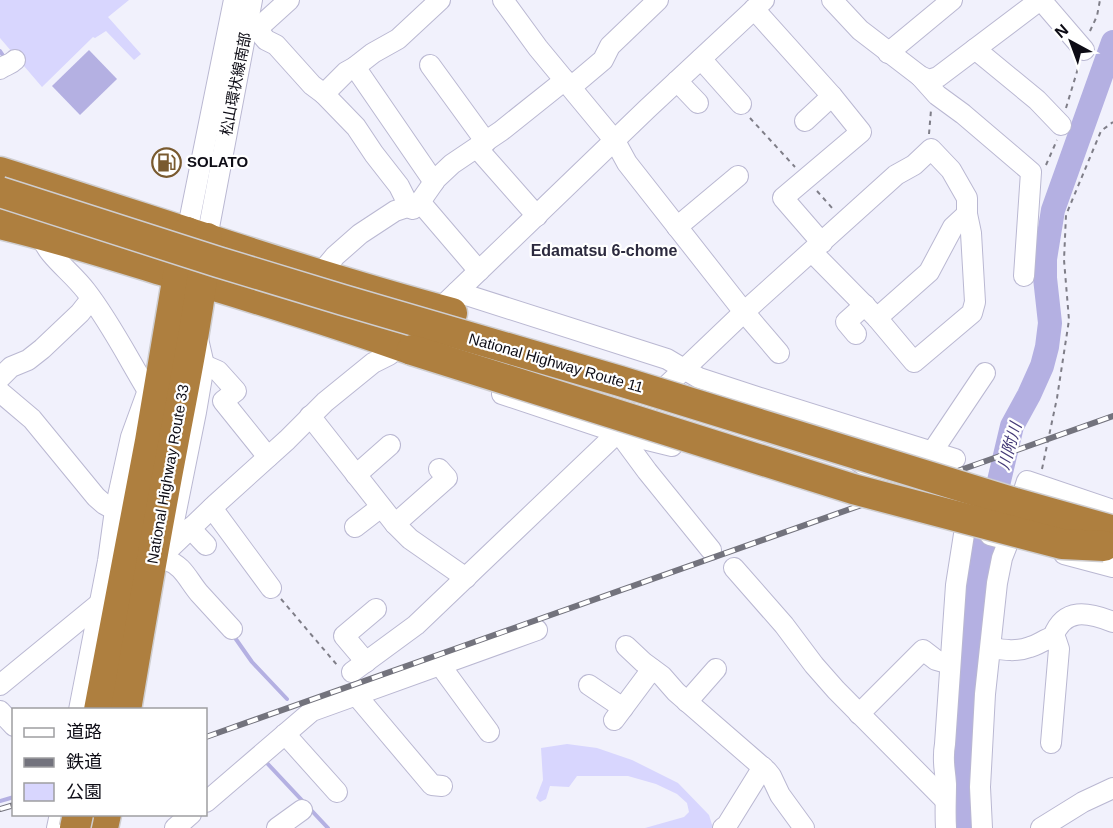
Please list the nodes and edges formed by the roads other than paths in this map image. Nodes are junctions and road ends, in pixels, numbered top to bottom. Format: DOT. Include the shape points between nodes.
graph roads {
  1 [pos="288,0"];
  2 [pos="441,0"];
  3 [pos="503,0"];
  4 [pos="658,0"];
  5 [pos="952,0"];
  6 [pos="1041,0"];
  7 [pos="238,1"];
  8 [pos="844,4"];
  9 [pos="759,5"];
  10 [pos="252,28"];
  11 [pos="975,49"];
  12 [pos="1084,50"];
  13 [pos="888,53"];
  14 [pos="701,59"];
  15 [pos="430,65"];
  16 [pos="355,67"];
  17 [pos="920,76"];
  18 [pos="677,81"];
  19 [pos="568,84"];
  20 [pos="324,94"];
  21 [pos="832,96"];
  22 [pos="698,103"];
  23 [pos="741,104"];
  24 [pos="805,121"];
  25 [pos="1061,125"];
  26 [pos="615,141"];
  27 [pos="481,145"];
  28 [pos="0,172"];
  29 [pos="732,175"];
  30 [pos="434,182"];
  31 [pos="0,192"];
  32 [pos="413,205"];
  33 [pos="0,210"];
  34 [pos="967,214"];
  35 [pos="537,216"];
  36 [pos="0,224"];
  37 [pos="677,228"];
  38 [pos="39,233"];
  39 [pos="197,235"];
  40 [pos="817,247"];
  41 [pos="479,271"];
  42 [pos="320,274"];
  43 [pos="1024,276"];
  44 [pos="190,278"];
  45 [pos="91,299"];
  46 [pos="403,300"];
  47 [pos="449,305"];
  48 [pos="871,311"];
  49 [pos="744,312"];
  50 [pos="195,327"];
  51 [pos="856,334"];
  52 [pos="398,348"];
  53 [pos="779,353"];
  54 [pos="164,359"];
  55 [pos="204,365"];
  56 [pos="684,370"];
  57 [pos="985,373"];
  58 [pos="0,378"];
  59 [pos="148,391"];
  60 [pos="0,392"];
  61 [pos="310,416"];
  62 [pos="840,422"];
  63 [pos="619,433"];
  64 [pos="151,442"];
  65 [pos="390,445"];
  66 [pos="831,450"];
  67 [pos="932,452"];
  68 [pos="268,457"];
  69 [pos="955,459"];
  70 [pos="439,469"];
  71 [pos="356,475"];
  72 [pos="818,486"];
  73 [pos="854,496"];
  74 [pos="381,507"];
  75 [pos="212,508"];
  76 [pos="885,509"];
  77 [pos="115,510"];
  78 [pos="937,522"];
  79 [pos="395,524"];
  80 [pos="355,527"];
  81 [pos="190,528"];
  82 [pos="966,529"];
  83 [pos="1003,538"];
  84 [pos="1111,539"];
  85 [pos="206,545"];
  86 [pos="711,550"];
  87 [pos="167,555"];
  88 [pos="734,568"];
  89 [pos="466,578"];
  90 [pos="272,588"];
  91 [pos="100,603"];
  92 [pos="376,609"];
  93 [pos="1113,622"];
  94 [pos="232,629"];
  95 [pos="537,630"];
  96 [pos="1053,637"];
  97 [pos="626,646"];
  98 [pos="991,648"];
  99 [pos="950,664"];
  100 [pos="440,665"];
  101 [pos="652,669"];
  102 [pos="716,669"];
  103 [pos="590,684"];
  104 [pos="0,685"];
  105 [pos="356,696"];
  106 [pos="687,702"];
  107 [pos="80,708"];
  108 [pos="99,708"];
  109 [pos="126,708"];
  110 [pos="136,708"];
  111 [pos="0,711"];
  112 [pos="859,714"];
  113 [pos="12,724"];
  114 [pos="489,732"];
  115 [pos="285,734"];
  116 [pos="1051,743"];
  117 [pos="762,767"];
  118 [pos="337,786"];
  119 [pos="442,786"];
  120 [pos="1113,788"];
  121 [pos="945,800"];
  122 [pos="207,801"];
  123 [pos="302,810"];
  124 [pos="189,816"];
  125 [pos="66,821"];
  126 [pos="81,828"];
  127 [pos="175,828"];
  128 [pos="277,828"];
  129 [pos="723,828"];
  130 [pos="804,828"];
  131 [pos="946,828"];
  132 [pos="982,828"];
  133 [pos="1041,828"];
  1 -- 10 [label="street"];
  2 -- 16 [label="street" via="398,39"];
  3 -- 19 [label="street"];
  4 -- 19 [label="street" via="610,46 603,60"];
  5 -- 13 [label="street"];
  6 -- 11 [label="street"];
  6 -- 12 [label="street"];
  7 -- 10 [label="street, 松山環状線南部"];
  7 -- 39 [label="street, 松山環状線南部"];
  8 -- 13 [label="street" via="860,30"];
  9 -- 14 [label="street"];
  9 -- 21 [label="street"];
  10 -- 20 [label="street" via="276,45"];
  10 -- 39 [label="street, 松山環状線南部"];
  11 -- 17 [label="street" via="938,78"];
  11 -- 25 [label="street"];
  13 -- 17 [label="street"];
  14 -- 18 [label="street"];
  14 -- 23 [label="street"];
  15 -- 27 [label="street"];
  16 -- 20 [label="street"];
  16 -- 30 [label="street"];
  17 -- 43 [label="street" via="937,95 1031,172"];
  18 -- 22 [label="street"];
  18 -- 26 [label="street"];
  19 -- 26 [label="street"];
  19 -- 27 [label="street"];
  20 -- 32 [label="street" via="356,127"];
  21 -- 24 [label="street"];
  21 -- 40 [label="street" via="861,132 783,198"];
  26 -- 35 [label="street" via="559,181"];
  26 -- 37 [label="street"];
  27 -- 30 [label="street" via="452,164"];
  27 -- 35 [label="street"];
  28 -- 39 [label="highway"];
  29 -- 37 [label="street"];
  30 -- 32 [label="street"];
  31 -- 84 [label="highway, National Highway Route 11, bridge" via="332,297 1015,503"];
  32 -- 41 [label="street"];
  32 -- 42 [label="street" via="395,211 360,234"];
  33 -- 84 [label="highway, National Highway Route 11, bridge" via="1010,519"];
  34 -- 40 [label="street" via="967,198 951,170 931,149"];
  34 -- 48 [label="street" via="953,227 929,272"];
  34 -- 48 [label="street" via="975,302 972,313 914,362"];
  35 -- 41 [label="street"];
  36 -- 38 [label="highway"];
  37 -- 49 [label="street"];
  38 -- 44 [label="highway"];
  38 -- 45 [label="street" via="44,245"];
  39 -- 42 [label="highway"];
  39 -- 44 [label="highway, National Highway Route 33"];
  40 -- 48 [label="street"];
  40 -- 49 [label="street"];
  41 -- 47 [label="street"];
  42 -- 46 [label="highway"];
  44 -- 50 [label="highway, National Highway Route 33"];
  44 -- 52 [label="highway" via="325,320"];
  44 -- 54 [label="highway, National Highway Route 33"];
  45 -- 58 [label="street" via="42,349"];
  45 -- 59 [label="street"];
  46 -- 47 [label="highway"];
  46 -- 52 [label="street"];
  47 -- 52 [label="street"];
  47 -- 56 [label="street" via="667,359"];
  47 -- 84 [label="highway, bridge" via="967,478 1075,510"];
  48 -- 51 [label="street" via="846,322"];
  49 -- 53 [label="street"];
  49 -- 56 [label="street"];
  50 -- 55 [label="street"];
  50 -- 64 [label="highway, National Highway Route 33"];
  52 -- 61 [label="street" via="373,363"];
  52 -- 63 [label="street"];
  52 -- 84 [label="highway, bridge" via="853,489 1062,544"];
  54 -- 59 [label="street"];
  54 -- 64 [label="highway, National Highway Route 33"];
  55 -- 68 [label="street" via="218,371 236,391 223,401"];
  55 -- 87 [label="street"];
  56 -- 62 [label="street" via="737,391"];
  56 -- 63 [label="street"];
  57 -- 67 [label="street"];
  59 -- 64 [label="street"];
  60 -- 77 [label="street" via="32,418 96,496"];
  61 -- 68 [label="street"];
  61 -- 71 [label="street"];
  62 -- 66 [label="street"];
  62 -- 67 [label="street"];
  63 -- 72 [label="street"];
  63 -- 86 [label="street"];
  63 -- 89 [label="street"];
  64 -- 77 [label="street"];
  64 -- 108 [label="highway, National Highway Route 33"];
  64 -- 109 [label="highway, National Highway Route 33"];
  65 -- 71 [label="street"];
  66 -- 72 [label="street"];
  66 -- 78 [label="street" via="873,471 905,504"];
  67 -- 69 [label="street"];
  68 -- 75 [label="street"];
  70 -- 79 [label="street" via="447,478"];
  71 -- 74 [label="street"];
  72 -- 73 [label="street"];
  74 -- 79 [label="street"];
  74 -- 80 [label="street"];
  75 -- 81 [label="street"];
  75 -- 90 [label="street"];
  76 -- 78 [label="street"];
  77 -- 91 [label="street"];
  78 -- 82 [label="street"];
  79 -- 89 [label="street"];
  81 -- 85 [label="street"];
  81 -- 87 [label="street"];
  82 -- 83 [label="street"];
  82 -- 99 [label="street" via="956,585"];
  83 -- 84 [label="street"];
  83 -- 84 [label="street" via="1027,481"];
  83 -- 98 [label="street"];
  87 -- 94 [label="street"];
  87 -- 110 [label="street"];
  88 -- 112 [label="street"];
  89 -- 92 [label="street" via="416,625 359,667 344,636"];
  91 -- 104 [label="street"];
  91 -- 107 [label="street"];
  93 -- 96 [label="street" via="1096,615 1072,615 1057,626"];
  95 -- 100 [label="street"];
  96 -- 98 [label="street" via="1017,651"];
  96 -- 116 [label="street" via="1059,649"];
  97 -- 101 [label="street"];
  98 -- 132 [label="street" via="980,787"];
  99 -- 112 [label="street" via="923,650"];
  99 -- 121 [label="street" via="943,758"];
  100 -- 105 [label="street"];
  100 -- 114 [label="street"];
  101 -- 103 [label="street" via="619,714"];
  101 -- 106 [label="street"];
  102 -- 106 [label="street"];
  105 -- 115 [label="street" via="312,711"];
  105 -- 119 [label="street" via="432,784"];
  106 -- 117 [label="street"];
  111 -- 113 [label="street"];
  112 -- 121 [label="street"];
  115 -- 118 [label="street"];
  115 -- 122 [label="street"];
  117 -- 129 [label="street"];
  117 -- 130 [label="street"];
  120 -- 133 [label="street"];
  121 -- 131 [label="street"];
  123 -- 128 [label="street"];
  124 -- 127 [label="street"];
  125 -- 126 [label="street"];
}
